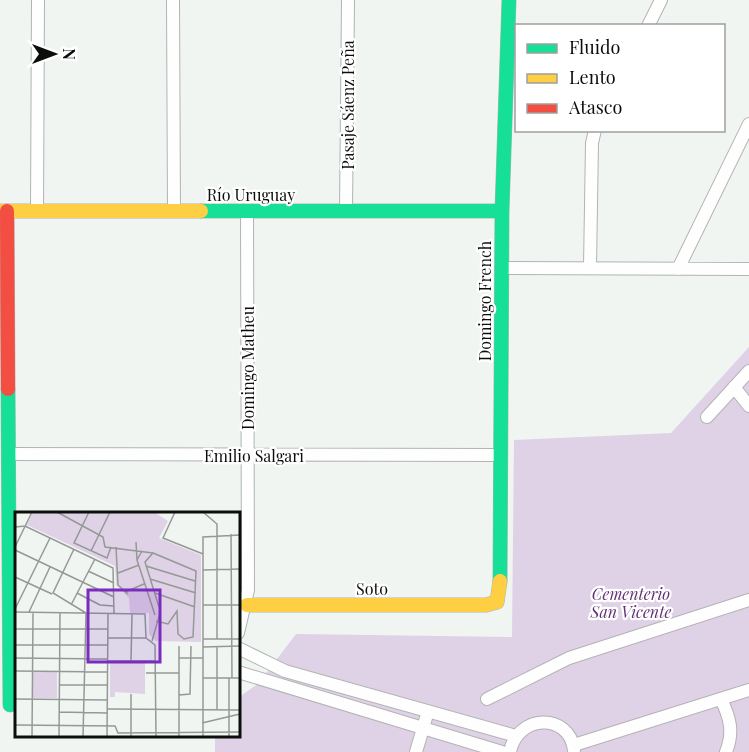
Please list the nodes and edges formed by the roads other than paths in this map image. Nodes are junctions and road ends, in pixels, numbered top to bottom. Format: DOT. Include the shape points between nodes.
graph roads {
  1 [pos="38,0"];
  2 [pos="173,0"];
  3 [pos="348,0"];
  4 [pos="509,0"];
  5 [pos="661,0"];
  6 [pos="649,24"];
  7 [pos="749,124"];
  8 [pos="595,132"];
  9 [pos="3,211"];
  10 [pos="37,211"];
  11 [pos="174,211"];
  12 [pos="247,211"];
  13 [pos="346,211"];
  14 [pos="502,211"];
  15 [pos="590,267"];
  16 [pos="501,268"];
  17 [pos="678,269"];
  18 [pos="749,269"];
  19 [pos="749,371"];
  20 [pos="734,387"];
  21 [pos="749,406"];
  22 [pos="707,417"];
  23 [pos="8,454"];
  24 [pos="247,455"];
  25 [pos="500,455"];
  26 [pos="749,600"];
  27 [pos="497,602"];
  28 [pos="247,605"];
  29 [pos="240,627"];
  30 [pos="240,649"];
  31 [pos="240,673"];
  32 [pos="749,690"];
  33 [pos="487,699"];
  34 [pos="721,699"];
  35 [pos="9,705"];
  36 [pos="428,711"];
  37 [pos="422,729"];
  38 [pos="516,736"];
  39 [pos="574,748"];
  40 [pos="416,752"];
  41 [pos="502,752"];
  42 [pos="510,752"];
  43 [pos="726,752"];
  1 -- 10 [label="street"];
  2 -- 11 [label="street"];
  3 -- 13 [label="street, Pasaje Sáenz Peña"];
  4 -- 14 [label="street, Domingo French"];
  5 -- 6 [label="street"];
  7 -- 17 [label="street"];
  8 -- 15 [label="street"];
  9 -- 10 [label="street, Río Uruguay"];
  9 -- 23 [label="street"];
  10 -- 11 [label="street, Río Uruguay"];
  11 -- 12 [label="street, Río Uruguay"];
  12 -- 13 [label="street, Río Uruguay"];
  12 -- 24 [label="street, Domingo Matheu"];
  13 -- 14 [label="street, Río Uruguay"];
  14 -- 16 [label="street, Domingo French"];
  15 -- 16 [label="street"];
  15 -- 17 [label="street"];
  16 -- 25 [label="street, Domingo French"];
  17 -- 18 [label="street"];
  19 -- 20 [label="street"];
  20 -- 21 [label="street"];
  20 -- 22 [label="street"];
  23 -- 24 [label="street, Emilio Salgari"];
  23 -- 35 [label="street"];
  24 -- 25 [label="street, Emilio Salgari"];
  24 -- 28 [label="street, Domingo Matheu"];
  25 -- 27 [label="street, Domingo French"];
  26 -- 33 [label="street" via="569,658"];
  27 -- 28 [label="street, Soto"];
  28 -- 29 [label="street, Domingo Matheu"];
  30 -- 36 [label="street" via="285,671"];
  31 -- 37 [label="street"];
  32 -- 34 [label="street"];
  34 -- 39 [label="street"];
  34 -- 43 [label="street" via="730,720"];
  36 -- 37 [label="street"];
  36 -- 38 [label="street"];
  37 -- 40 [label="street"];
  37 -- 41 [label="street"];
  38 -- 39 [label="street" via="532,724 552,724 562,728"];
  38 -- 42 [label="street"];
}
